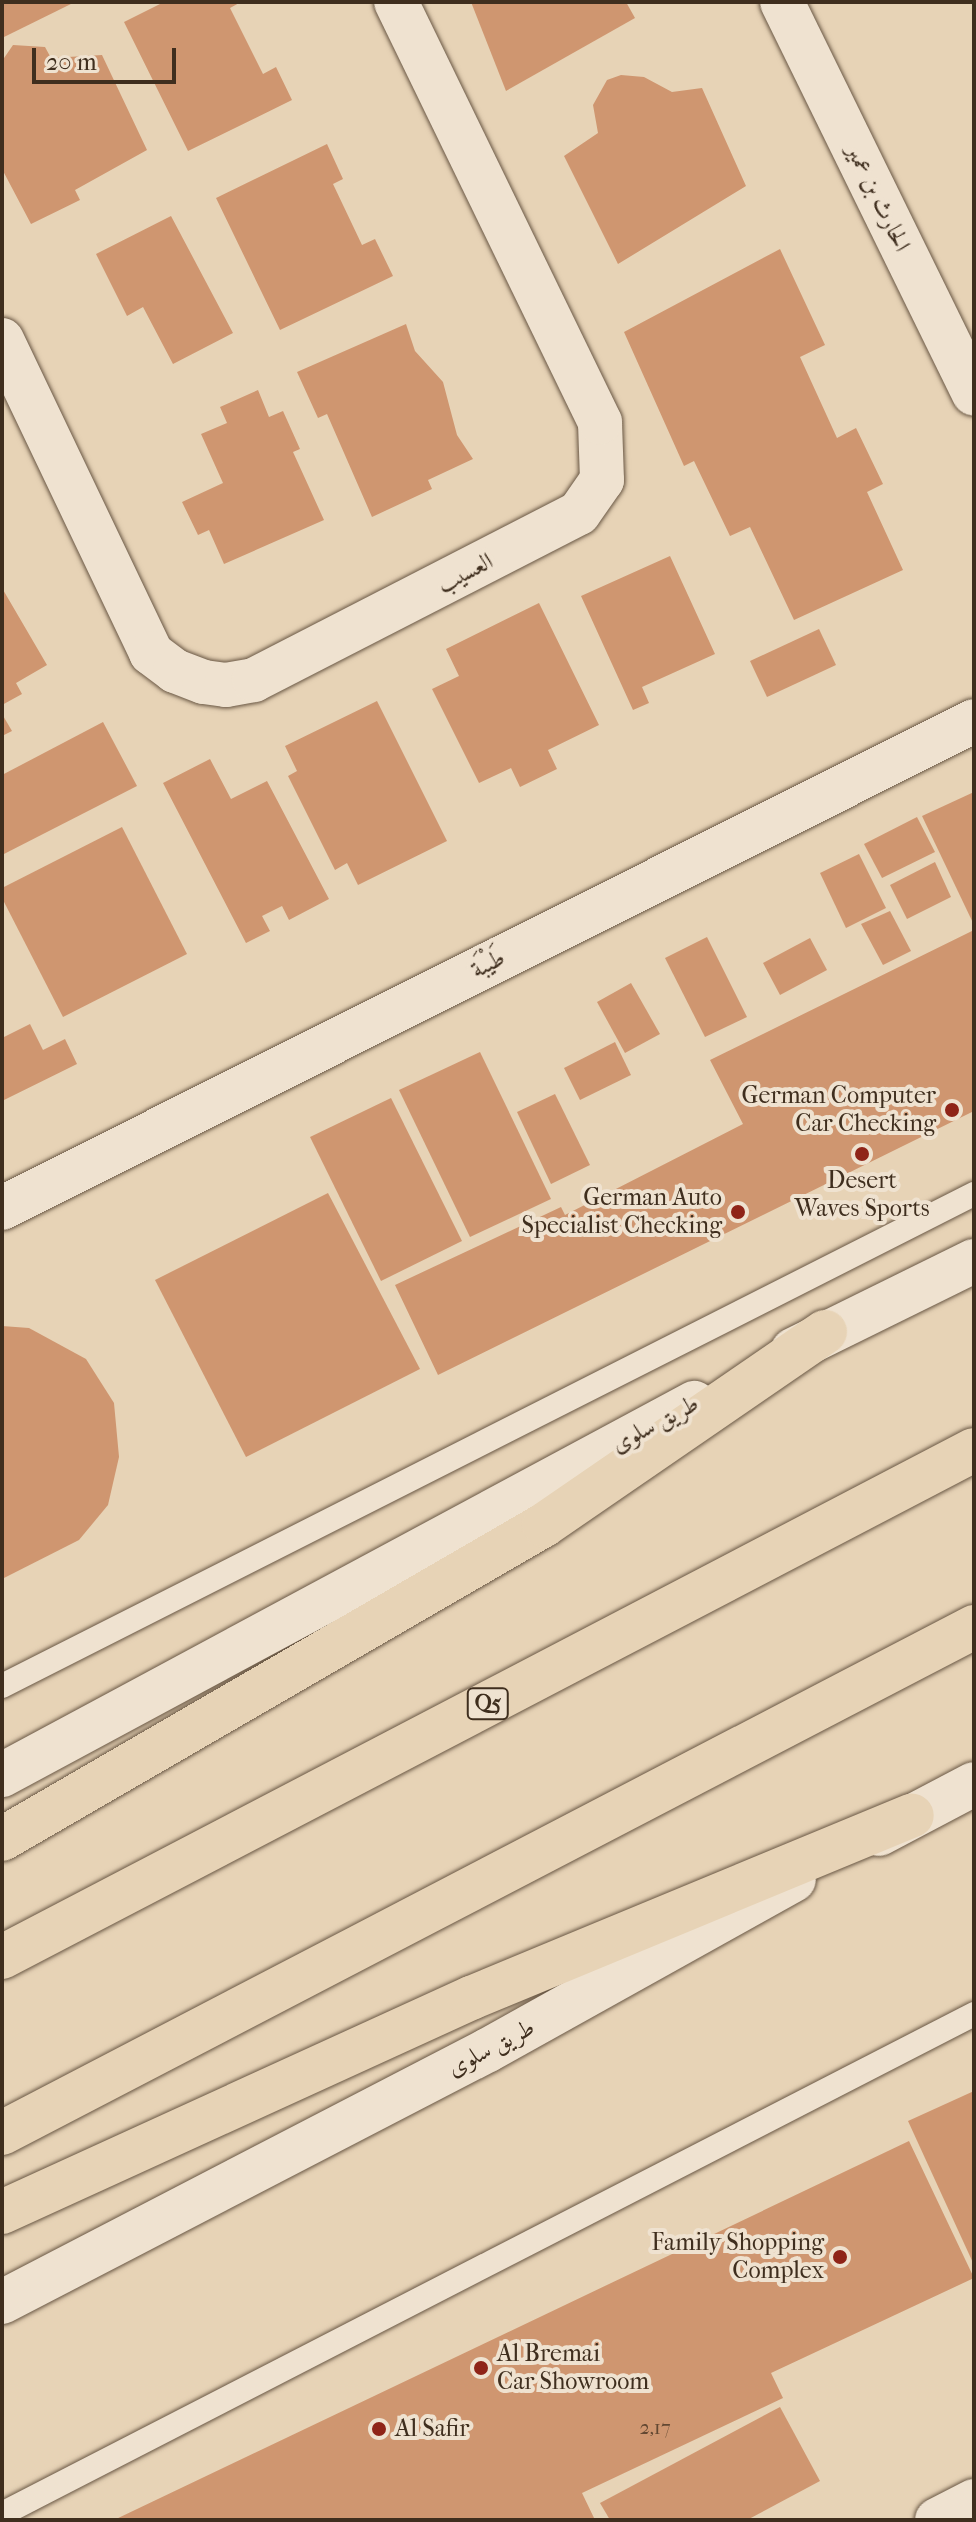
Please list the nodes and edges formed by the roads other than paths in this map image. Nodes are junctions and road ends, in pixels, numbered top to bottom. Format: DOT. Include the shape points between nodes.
graph roads {
  1 [pos="396,2"];
  2 [pos="782,2"];
  3 [pos="2,340"];
  4 [pos="974,394"];
  5 [pos="974,721"];
  6 [pos="974,1194"];
  7 [pos="2,1208"];
  8 [pos="974,1261"];
  9 [pos="825,1332"];
  10 [pos="974,1450"];
  11 [pos="974,1627"];
  12 [pos="2,1686"];
  13 [pos="2,1775"];
  14 [pos="974,1784"];
  15 [pos="912,1815"];
  16 [pos="2,1839"];
  17 [pos="2,1957"];
  18 [pos="974,2014"];
  19 [pos="2,2133"];
  20 [pos="2,2212"];
  21 [pos="2,2302"];
  22 [pos="974,2501"];
  23 [pos="2,2514"];
  24 [pos="937,2520"];
  1 -- 3 [label="street, العسيب" via="600,422 602,480 579,513 254,680 204,682 175,671 151,653"];
  2 -- 4 [label="street, الحارث بن عمير"];
  5 -- 7 [label="street, طَيْبَة"];
  6 -- 12 [label="lane"];
  8 -- 9 [label="street, طريق سلوى"];
  9 -- 13 [label="street, طريق سلوى"];
  9 -- 16 [label="highway" via="544,1525"];
  10 -- 17 [label="highway, Q5"];
  11 -- 19 [label="highway"];
  14 -- 15 [label="street, طريق سلوى"];
  15 -- 20 [label="highway" via="471,1998"];
  15 -- 21 [label="street, طريق سلوى" via="488,2050"];
  18 -- 23 [label="lane"];
  22 -- 24 [label="street"];
}
